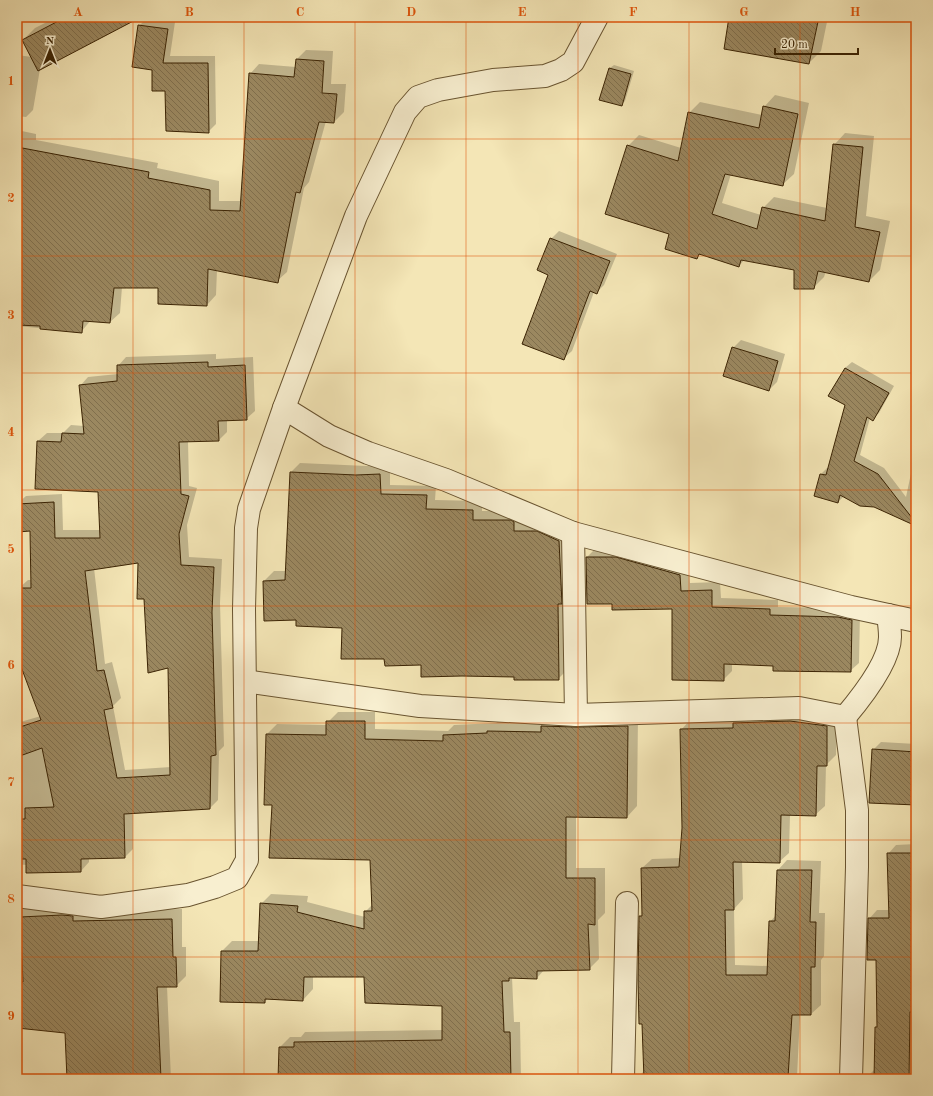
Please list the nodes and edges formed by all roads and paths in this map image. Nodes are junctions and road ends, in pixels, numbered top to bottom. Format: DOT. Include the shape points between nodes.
graph roads {
  1 [pos="597,17"];
  2 [pos="284,408"];
  3 [pos="573,533"];
  4 [pos="888,615"];
  5 [pos="916,621"];
  6 [pos="245,681"];
  7 [pos="576,714"];
  8 [pos="846,717"];
  9 [pos="17,896"];
  10 [pos="627,903"];
  11 [pos="623,1079"];
  12 [pos="851,1079"];
  1 -- 2 [label="street" via="573,62 561,70 545,76 470,83 438,90 418,97 405,112 356,216"];
  2 -- 3 [label="street" via="329,436 368,453 446,480"];
  2 -- 6 [label="street" via="249,509 246,528"];
  3 -- 4 [label="street"];
  3 -- 7 [label="street"];
  4 -- 5 [label="street"];
  4 -- 8 [label="street" via="888,648 867,691"];
  6 -- 7 [label="street" via="420,706"];
  6 -- 9 [label="street" via="247,860 237,878 188,895 101,907"];
  7 -- 8 [label="street" via="799,708"];
  8 -- 12 [label="street" via="856,810 858,867"];
  10 -- 11 [label="street"];
}
